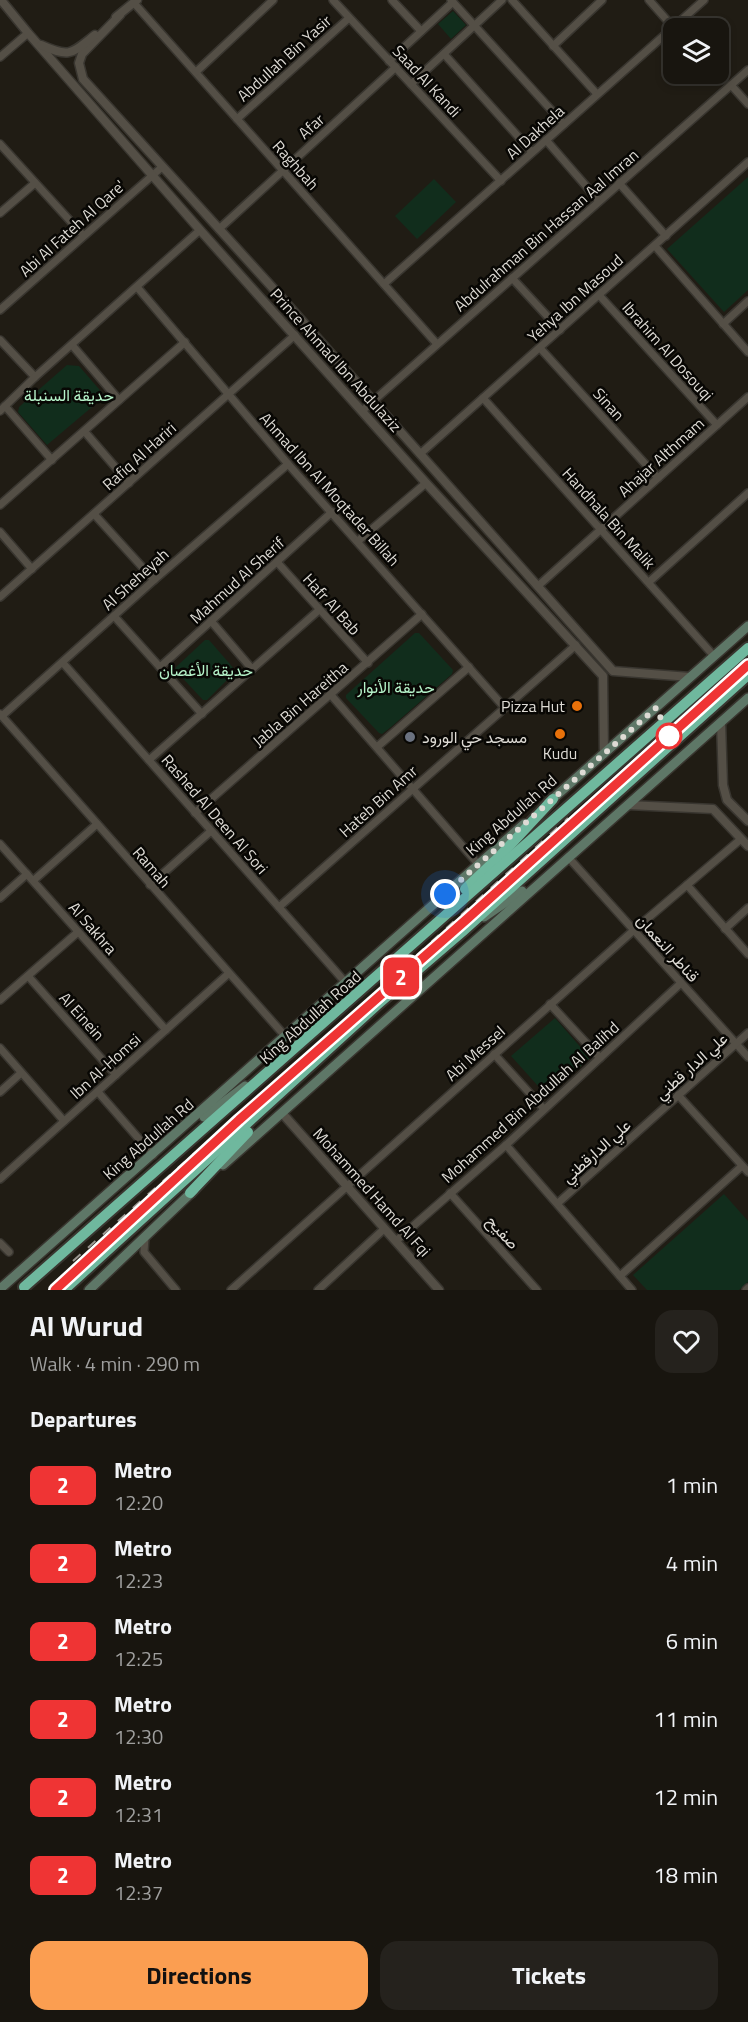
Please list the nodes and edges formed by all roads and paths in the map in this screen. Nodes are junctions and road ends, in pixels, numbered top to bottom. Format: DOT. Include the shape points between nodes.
graph roads {
  1 [pos="2,0"];
  2 [pos="273,0"];
  3 [pos="333,0"];
  4 [pos="392,0"];
  5 [pos="502,0"];
  6 [pos="512,0"];
  7 [pos="602,0"];
  8 [pos="649,0"];
  9 [pos="704,0"];
  10 [pos="135,1"];
  11 [pos="452,1"];
  12 [pos="120,15"];
  13 [pos="349,18"];
  14 [pos="665,18"];
  15 [pos="683,18"];
  16 [pos="475,26"];
  17 [pos="421,31"];
  18 [pos="28,33"];
  19 [pos="663,36"];
  20 [pos="36,42"];
  21 [pos="553,46"];
  22 [pos="444,54"];
  23 [pos="0,57"];
  24 [pos="389,61"];
  25 [pos="396,67"];
  26 [pos="748,70"];
  27 [pos="196,72"];
  28 [pos="411,84"];
  29 [pos="731,85"];
  30 [pos="597,94"];
  31 [pos="748,104"];
  32 [pos="237,119"];
  33 [pos="564,124"];
  34 [pos="546,140"];
  35 [pos="0,144"];
  36 [pos="532,152"];
  37 [pos="748,162"];
  38 [pos="162,166"];
  39 [pos="283,170"];
  40 [pos="152,175"];
  41 [pos="501,181"];
  42 [pos="35,183"];
  43 [pos="620,183"];
  44 [pos="599,201"];
  45 [pos="0,213"];
  46 [pos="219,229"];
  47 [pos="200,230"];
  48 [pos="84,235"];
  49 [pos="666,236"];
  50 [pos="655,246"];
  51 [pos="512,278"];
  52 [pos="384,284"];
  53 [pos="137,287"];
  54 [pos="599,295"];
  55 [pos="748,301"];
  56 [pos="0,310"];
  57 [pos="723,324"];
  58 [pos="560,330"];
  59 [pos="295,335"];
  60 [pos="0,340"];
  61 [pos="185,342"];
  62 [pos="437,344"];
  63 [pos="72,345"];
  64 [pos="540,348"];
  65 [pos="327,351"];
  66 [pos="748,352"];
  67 [pos="318,360"];
  68 [pos="34,377"];
  69 [pos="227,394"];
  70 [pos="483,398"];
  71 [pos="119,400"];
  72 [pos="373,401"];
  73 [pos="746,402"];
  74 [pos="2,409"];
  75 [pos="362,411"];
  76 [pos="717,425"];
  77 [pos="85,432"];
  78 [pos="420,454"];
  79 [pos="52,460"];
  80 [pos="288,464"];
  81 [pos="657,478"];
  82 [pos="129,483"];
  83 [pos="426,483"];
  84 [pos="748,493"];
  85 [pos="0,505"];
  86 [pos="332,512"];
  87 [pos="94,514"];
  88 [pos="601,529"];
  89 [pos="0,532"];
  90 [pos="358,541"];
  91 [pos="277,562"];
  92 [pos="32,569"];
  93 [pos="154,580"];
  94 [pos="649,582"];
  95 [pos="538,586"];
  96 [pos="0,597"];
  97 [pos="319,610"];
  98 [pos="422,614"];
  99 [pos="114,616"];
  100 [pos="211,621"];
  101 [pos="748,627"];
  102 [pos="576,645"];
  103 [pos="748,648"];
  104 [pos="714,656"];
  105 [pos="63,663"];
  106 [pos="368,663"];
  107 [pos="160,667"];
  108 [pos="469,667"];
  109 [pos="252,669"];
  110 [pos="748,675"];
  111 [pos="690,677"];
  112 [pos="332,695"];
  113 [pos="748,698"];
  114 [pos="504,707"];
  115 [pos="202,714"];
  116 [pos="1,715"];
  117 [pos="721,722"];
  118 [pos="377,747"];
  119 [pos="604,754"];
  120 [pos="149,760"];
  121 [pos="413,788"];
  122 [pos="553,799"];
  123 [pos="628,805"];
  124 [pos="195,813"];
  125 [pos="748,820"];
  126 [pos="97,824"];
  127 [pos="211,831"];
  128 [pos="741,839"];
  129 [pos="0,844"];
  130 [pos="748,846"];
  131 [pos="568,857"];
  132 [pos="478,864"];
  133 [pos="552,871"];
  134 [pos="27,874"];
  135 [pos="34,880"];
  136 [pos="150,885"];
  137 [pos="687,885"];
  138 [pos="0,898"];
  139 [pos="279,907"];
  140 [pos="748,908"];
  141 [pos="442,919"];
  142 [pos="725,928"];
  143 [pos="634,930"];
  144 [pos="78,932"];
  145 [pos="462,932"];
  146 [pos="748,954"];
  147 [pos="228,974"];
  148 [pos="28,976"];
  149 [pos="346,982"];
  150 [pos="681,983"];
  151 [pos="0,1000"];
  152 [pos="550,1004"];
  153 [pos="166,1030"];
  154 [pos="748,1033"];
  155 [pos="285,1036"];
  156 [pos="735,1044"];
  157 [pos="0,1048"];
  158 [pos="494,1054"];
  159 [pos="600,1058"];
  160 [pos="748,1058"];
  161 [pos="280,1063"];
  162 [pos="21,1073"];
  163 [pos="116,1075"];
  164 [pos="299,1077"];
  165 [pos="0,1092"];
  166 [pos="98,1092"];
  167 [pos="678,1095"];
  168 [pos="544,1109"];
  169 [pos="282,1113"];
  170 [pos="652,1120"];
  171 [pos="64,1121"];
  172 [pos="506,1145"];
  173 [pos="155,1153"];
  174 [pos="742,1166"];
  175 [pos="748,1172"];
  176 [pos="0,1179"];
  177 [pos="347,1186"];
  178 [pos="190,1193"];
  179 [pos="450,1193"];
  180 [pos="558,1203"];
  181 [pos="384,1229"];
  182 [pos="145,1238"];
  183 [pos="396,1241"];
  184 [pos="0,1243"];
  185 [pos="9,1252"];
  186 [pos="25,1267"];
  187 [pos="620,1276"];
  188 [pos="0,1287"];
  189 [pos="24,1287"];
  190 [pos="13,1290"];
  191 [pos="64,1290"];
  192 [pos="89,1290"];
  193 [pos="176,1290"];
  194 [pos="231,1290"];
  195 [pos="318,1290"];
  196 [pos="439,1290"];
  197 [pos="537,1290"];
  198 [pos="632,1290"];
  1 -- 18 [label="street, Prince Ahmad Ibn Abdulaziz"];
  2 -- 27 [label="street"];
  3 -- 13 [label="street, Saad Al Kandi"];
  4 -- 17 [label="street"];
  5 -- 16 [label="street"];
  6 -- 21 [label="street"];
  7 -- 21 [label="street"];
  8 -- 14 [label="street"];
  9 -- 15 [label="street, Al Dakhela"];
  10 -- 12 [label="street"];
  10 -- 27 [label="street, Raghbah"];
  11 -- 16 [label="street"];
  11 -- 17 [label="street"];
  12 -- 20 [label="street" via="67,53"];
  12 -- 38 [label="street, Prince Ahmad Ibn Abdulaziz" via="82,54 80,71 82,78"];
  13 -- 24 [label="street, Saad Al Kandi"];
  13 -- 32 [label="street, Abdullah Bin Yasir"];
  16 -- 22 [label="street"];
  16 -- 33 [label="street"];
  17 -- 24 [label="street"];
  18 -- 20 [label="street, Prince Ahmad Ibn Abdulaziz"];
  18 -- 23 [label="street"];
  19 -- 30 [label="street, Al Dakhela"];
  20 -- 40 [label="street, Prince Ahmad Ibn Abdulaziz"];
  21 -- 30 [label="street"];
  22 -- 28 [label="street"];
  22 -- 36 [label="street"];
  24 -- 25 [label="street, Saad Al Kandi"];
  25 -- 28 [label="street, Saad Al Kandi"];
  25 -- 39 [label="street, Afar"];
  26 -- 29 [label="street, Abdulrahman Bin Hassan Aal Imran"];
  27 -- 32 [label="street, Raghbah"];
  28 -- 41 [label="street, Saad Al Kandi"];
  29 -- 31 [label="street"];
  29 -- 43 [label="street, Abdulrahman Bin Hassan Aal Imran"];
  30 -- 33 [label="street, Al Dakhela"];
  32 -- 39 [label="street, Raghbah"];
  33 -- 34 [label="street, Al Dakhela"];
  34 -- 36 [label="street, Al Dakhela"];
  34 -- 44 [label="street"];
  35 -- 42 [label="street"];
  36 -- 41 [label="street, Al Dakhela"];
  37 -- 49 [label="street, Yehya Ibn Masoud"];
  38 -- 40 [label="street, Abi Al Fateh Al Qare'"];
  38 -- 46 [label="street, Prince Ahmad Ibn Abdulaziz"];
  39 -- 46 [label="street, Afar"];
  39 -- 52 [label="street, Raghbah"];
  40 -- 47 [label="street, Prince Ahmad Ibn Abdulaziz"];
  40 -- 48 [label="street, Abi Al Fateh Al Qare'"];
  41 -- 52 [label="street, Al Dakhela"];
  42 -- 45 [label="street"];
  42 -- 48 [label="street"];
  43 -- 44 [label="street, Abdulrahman Bin Hassan Aal Imran"];
  43 -- 49 [label="street"];
  44 -- 51 [label="street, Abdulrahman Bin Hassan Aal Imran"];
  46 -- 65 [label="street, Prince Ahmad Ibn Abdulaziz"];
  47 -- 53 [label="street"];
  47 -- 59 [label="street, Prince Ahmad Ibn Abdulaziz"];
  48 -- 56 [label="street, Abi Al Fateh Al Qare'"];
  49 -- 50 [label="street, Yehya Ibn Masoud"];
  50 -- 54 [label="street, Yehya Ibn Masoud"];
  50 -- 57 [label="street"];
  51 -- 58 [label="street"];
  51 -- 62 [label="street, Abdulrahman Bin Hassan Aal Imran"];
  52 -- 62 [label="street, Raghbah"];
  53 -- 61 [label="street, Ahmad Ibn Al Moqtader Billah"];
  53 -- 63 [label="street"];
  54 -- 58 [label="street, Yehya Ibn Masoud"];
  54 -- 76 [label="street, Ibrahim Al Dosouqi"];
  55 -- 57 [label="street"];
  57 -- 66 [label="street"];
  58 -- 64 [label="street, Yehya Ibn Masoud"];
  59 -- 67 [label="street, Prince Ahmad Ibn Abdulaziz"];
  59 -- 69 [label="street, Rafiq Al Hariri"];
  60 -- 68 [label="street"];
  61 -- 69 [label="street, Ahmad Ibn Al Moqtader Billah"];
  61 -- 71 [label="street"];
  62 -- 72 [label="street, Abdulrahman Bin Hassan Aal Imran"];
  63 -- 68 [label="street"];
  63 -- 71 [label="street"];
  64 -- 70 [label="street, Yehya Ibn Masoud"];
  64 -- 81 [label="street, Sinan"];
  65 -- 67 [label="street"];
  65 -- 72 [label="street, Prince Ahmad Ibn Abdulaziz"];
  67 -- 75 [label="street, Prince Ahmad Ibn Abdulaziz"];
  68 -- 74 [label="street"];
  69 -- 80 [label="street, Ahmad Ibn Al Moqtader Billah"];
  69 -- 82 [label="street, Rafiq Al Hariri"];
  70 -- 78 [label="street, Yehya Ibn Masoud"];
  70 -- 88 [label="street, Handhala Bin Malik"];
  71 -- 77 [label="street"];
  72 -- 75 [label="street, Abdulrahman Bin Hassan Aal Imran"];
  72 -- 78 [label="street, Prince Ahmad Ibn Abdulaziz"];
  73 -- 76 [label="street, Ahajar Althmam"];
  74 -- 79 [label="street"];
  75 -- 83 [label="street, Prince Ahmad Ibn Abdulaziz"];
  76 -- 81 [label="street, Ahajar Althmam"];
  77 -- 79 [label="street"];
  77 -- 82 [label="street"];
  78 -- 95 [label="street, Prince Ahmad Ibn Abdulaziz"];
  79 -- 85 [label="street"];
  80 -- 86 [label="street, Ahmad Ibn Al Moqtader Billah"];
  80 -- 93 [label="street, Al Sheheyah"];
  81 -- 88 [label="street, Ahajar Althmam"];
  82 -- 87 [label="street, Rafiq Al Hariri"];
  83 -- 90 [label="street"];
  83 -- 102 [label="street, Prince Ahmad Ibn Abdulaziz"];
  84 -- 94 [label="street"];
  86 -- 90 [label="street, Ahmad Ibn Al Moqtader Billah"];
  86 -- 91 [label="street, Mahmud Al Sherif"];
  87 -- 92 [label="street, Rafiq Al Hariri"];
  87 -- 93 [label="street"];
  88 -- 94 [label="street, Handhala Bin Malik"];
  88 -- 95 [label="street, Ahajar Althmam"];
  89 -- 92 [label="street"];
  90 -- 98 [label="street, Ahmad Ibn Al Moqtader Billah"];
  91 -- 97 [label="street, Hafr Al Bab"];
  91 -- 100 [label="street, Mahmud Al Sherif"];
  92 -- 96 [label="street, Rafiq Al Hariri"];
  93 -- 99 [label="street, Al Sheheyah"];
  94 -- 104 [label="street, Handhala Bin Malik"];
  95 -- 111 [label="street, Prince Ahmad Ibn Abdulaziz" via="613,671"];
  97 -- 106 [label="street, Hafr Al Bab"];
  97 -- 109 [label="street"];
  98 -- 106 [label="street, Jabla Bin Hareitha"];
  98 -- 108 [label="street, Ahmad Ibn Al Moqtader Billah"];
  99 -- 105 [label="street, Al Sheheyah"];
  99 -- 107 [label="street"];
  100 -- 107 [label="street, Mahmud Al Sherif"];
  100 -- 109 [label="street"];
  101 -- 104 [label="main road, King Abdullah Rd"];
  102 -- 114 [label="street, Hateb Bin Amr"];
  102 -- 119 [label="street, Prince Ahmad Ibn Abdulaziz" via="603,676"];
  103 -- 141 [label="highway, King Abdullah Road"];
  104 -- 111 [label="main road, King Abdullah Rd"];
  105 -- 116 [label="street, Al Sheheyah"];
  105 -- 120 [label="street, Rashed Al Deen Al Sori"];
  106 -- 112 [label="street, Jabla Bin Hareitha"];
  107 -- 115 [label="street"];
  108 -- 114 [label="street, Ahmad Ibn Al Moqtader Billah"];
  108 -- 118 [label="street"];
  109 -- 115 [label="street"];
  110 -- 145 [label="highway"];
  111 -- 119 [label="main road, King Abdullah Rd"];
  112 -- 118 [label="street"];
  112 -- 124 [label="street, Jabla Bin Hareitha"];
  113 -- 117 [label="main road"];
  114 -- 121 [label="street, Hateb Bin Amr"];
  115 -- 120 [label="street"];
  116 -- 126 [label="street, Ramah"];
  117 -- 123 [label="main road"];
  117 -- 125 [label="street" via="727,800"];
  118 -- 121 [label="street"];
  119 -- 122 [label="main road, King Abdullah Rd"];
  120 -- 124 [label="street, Rashed Al Deen Al Sori"];
  121 -- 132 [label="street"];
  121 -- 139 [label="street, Hateb Bin Amr"];
  122 -- 132 [label="main road, King Abdullah Rd"];
  122 -- 141 [label="highway" via="461,893"];
  123 -- 128 [label="street" via="713,809"];
  123 -- 131 [label="main road"];
  124 -- 127 [label="street, Rashed Al Deen Al Sori"];
  126 -- 135 [label="street"];
  126 -- 136 [label="street, Ramah"];
  127 -- 136 [label="street"];
  127 -- 139 [label="street, Rashed Al Deen Al Sori"];
  128 -- 130 [label="street"];
  128 -- 137 [label="street, Abi Messel"];
  129 -- 134 [label="street, Al Sakhra"];
  131 -- 133 [label="main road"];
  131 -- 143 [label="street, قناطر النعمان"];
  132 -- 149 [label="main road, King Abdullah Rd"];
  133 -- 145 [label="main road"];
  133 -- 169 [label="main road"];
  134 -- 135 [label="street, Al Sakhra"];
  134 -- 138 [label="street"];
  135 -- 144 [label="street, Al Sakhra"];
  136 -- 147 [label="street, Ramah"];
  137 -- 142 [label="street"];
  137 -- 143 [label="street, Abi Messel"];
  139 -- 149 [label="street, Rashed Al Deen Al Sori"];
  140 -- 142 [label="street"];
  141 -- 161 [label="highway, King Abdullah Road"];
  142 -- 146 [label="street"];
  143 -- 150 [label="street, قناطر النعمان"];
  143 -- 152 [label="street, Abi Messel"];
  144 -- 148 [label="street"];
  144 -- 153 [label="street, Al Sakhra"];
  145 -- 164 [label="highway"];
  147 -- 153 [label="street, Ibn Al-Homsi"];
  147 -- 155 [label="street, Ramah"];
  148 -- 151 [label="street"];
  148 -- 163 [label="street, Al Einein"];
  149 -- 155 [label="main road, King Abdullah Rd"];
  150 -- 156 [label="street, قناطر النعمان"];
  150 -- 159 [label="street, Mohammed Bin Abdullah Al Balihd"];
  152 -- 158 [label="street, Abi Messel"];
  152 -- 159 [label="street"];
  153 -- 163 [label="street, Ibn Al-Homsi"];
  154 -- 156 [label="street, علي الدار قطني"];
  155 -- 173 [label="main road, King Abdullah Rd"];
  156 -- 160 [label="street, قناطر النعمان"];
  156 -- 167 [label="street, علي الدار قطني"];
  157 -- 162 [label="street"];
  158 -- 168 [label="street"];
  158 -- 177 [label="street, Abi Messel"];
  159 -- 168 [label="street, Mohammed Bin Abdullah Al Balihd"];
  161 -- 173 [label="main road"];
  161 -- 189 [label="highway, King Abdullah Road"];
  162 -- 165 [label="street"];
  162 -- 171 [label="street"];
  163 -- 166 [label="street, Ibn Al-Homsi"];
  164 -- 178 [label="highway"];
  164 -- 191 [label="highway"];
  166 -- 171 [label="street, Ibn Al-Homsi"];
  166 -- 173 [label="street"];
  167 -- 170 [label="street, علي الدار قطني"];
  167 -- 174 [label="street"];
  168 -- 172 [label="street, Mohammed Bin Abdullah Al Balihd"];
  169 -- 177 [label="street, Mohammed Hamd Al Fqi"];
  169 -- 178 [label="main road"];
  170 -- 180 [label="street, علي الدارقطني"];
  171 -- 176 [label="street, Ibn Al-Homsi"];
  172 -- 179 [label="street, Mohammed Bin Abdullah Al Balihd"];
  172 -- 180 [label="street"];
  173 -- 186 [label="main road, King Abdullah Rd"];
  174 -- 175 [label="street"];
  174 -- 187 [label="street"];
  177 -- 181 [label="street, Mohammed Hamd Al Fqi"];
  177 -- 194 [label="street, Abi Messel"];
  178 -- 182 [label="main road"];
  179 -- 183 [label="street, Mohammed Bin Abdullah Al Balihd"];
  179 -- 197 [label="street, صفيح"];
  180 -- 187 [label="street"];
  181 -- 183 [label="street, Mohammed Hamd Al Fqi"];
  181 -- 195 [label="street"];
  182 -- 192 [label="main road"];
  182 -- 193 [label="street" via="144,1252"];
  183 -- 196 [label="street, Mohammed Hamd Al Fqi"];
  184 -- 185 [label="street"];
  186 -- 188 [label="main road, King Abdullah Rd"];
  186 -- 190 [label="main road" via="12,1282"];
  187 -- 198 [label="street"];
}
